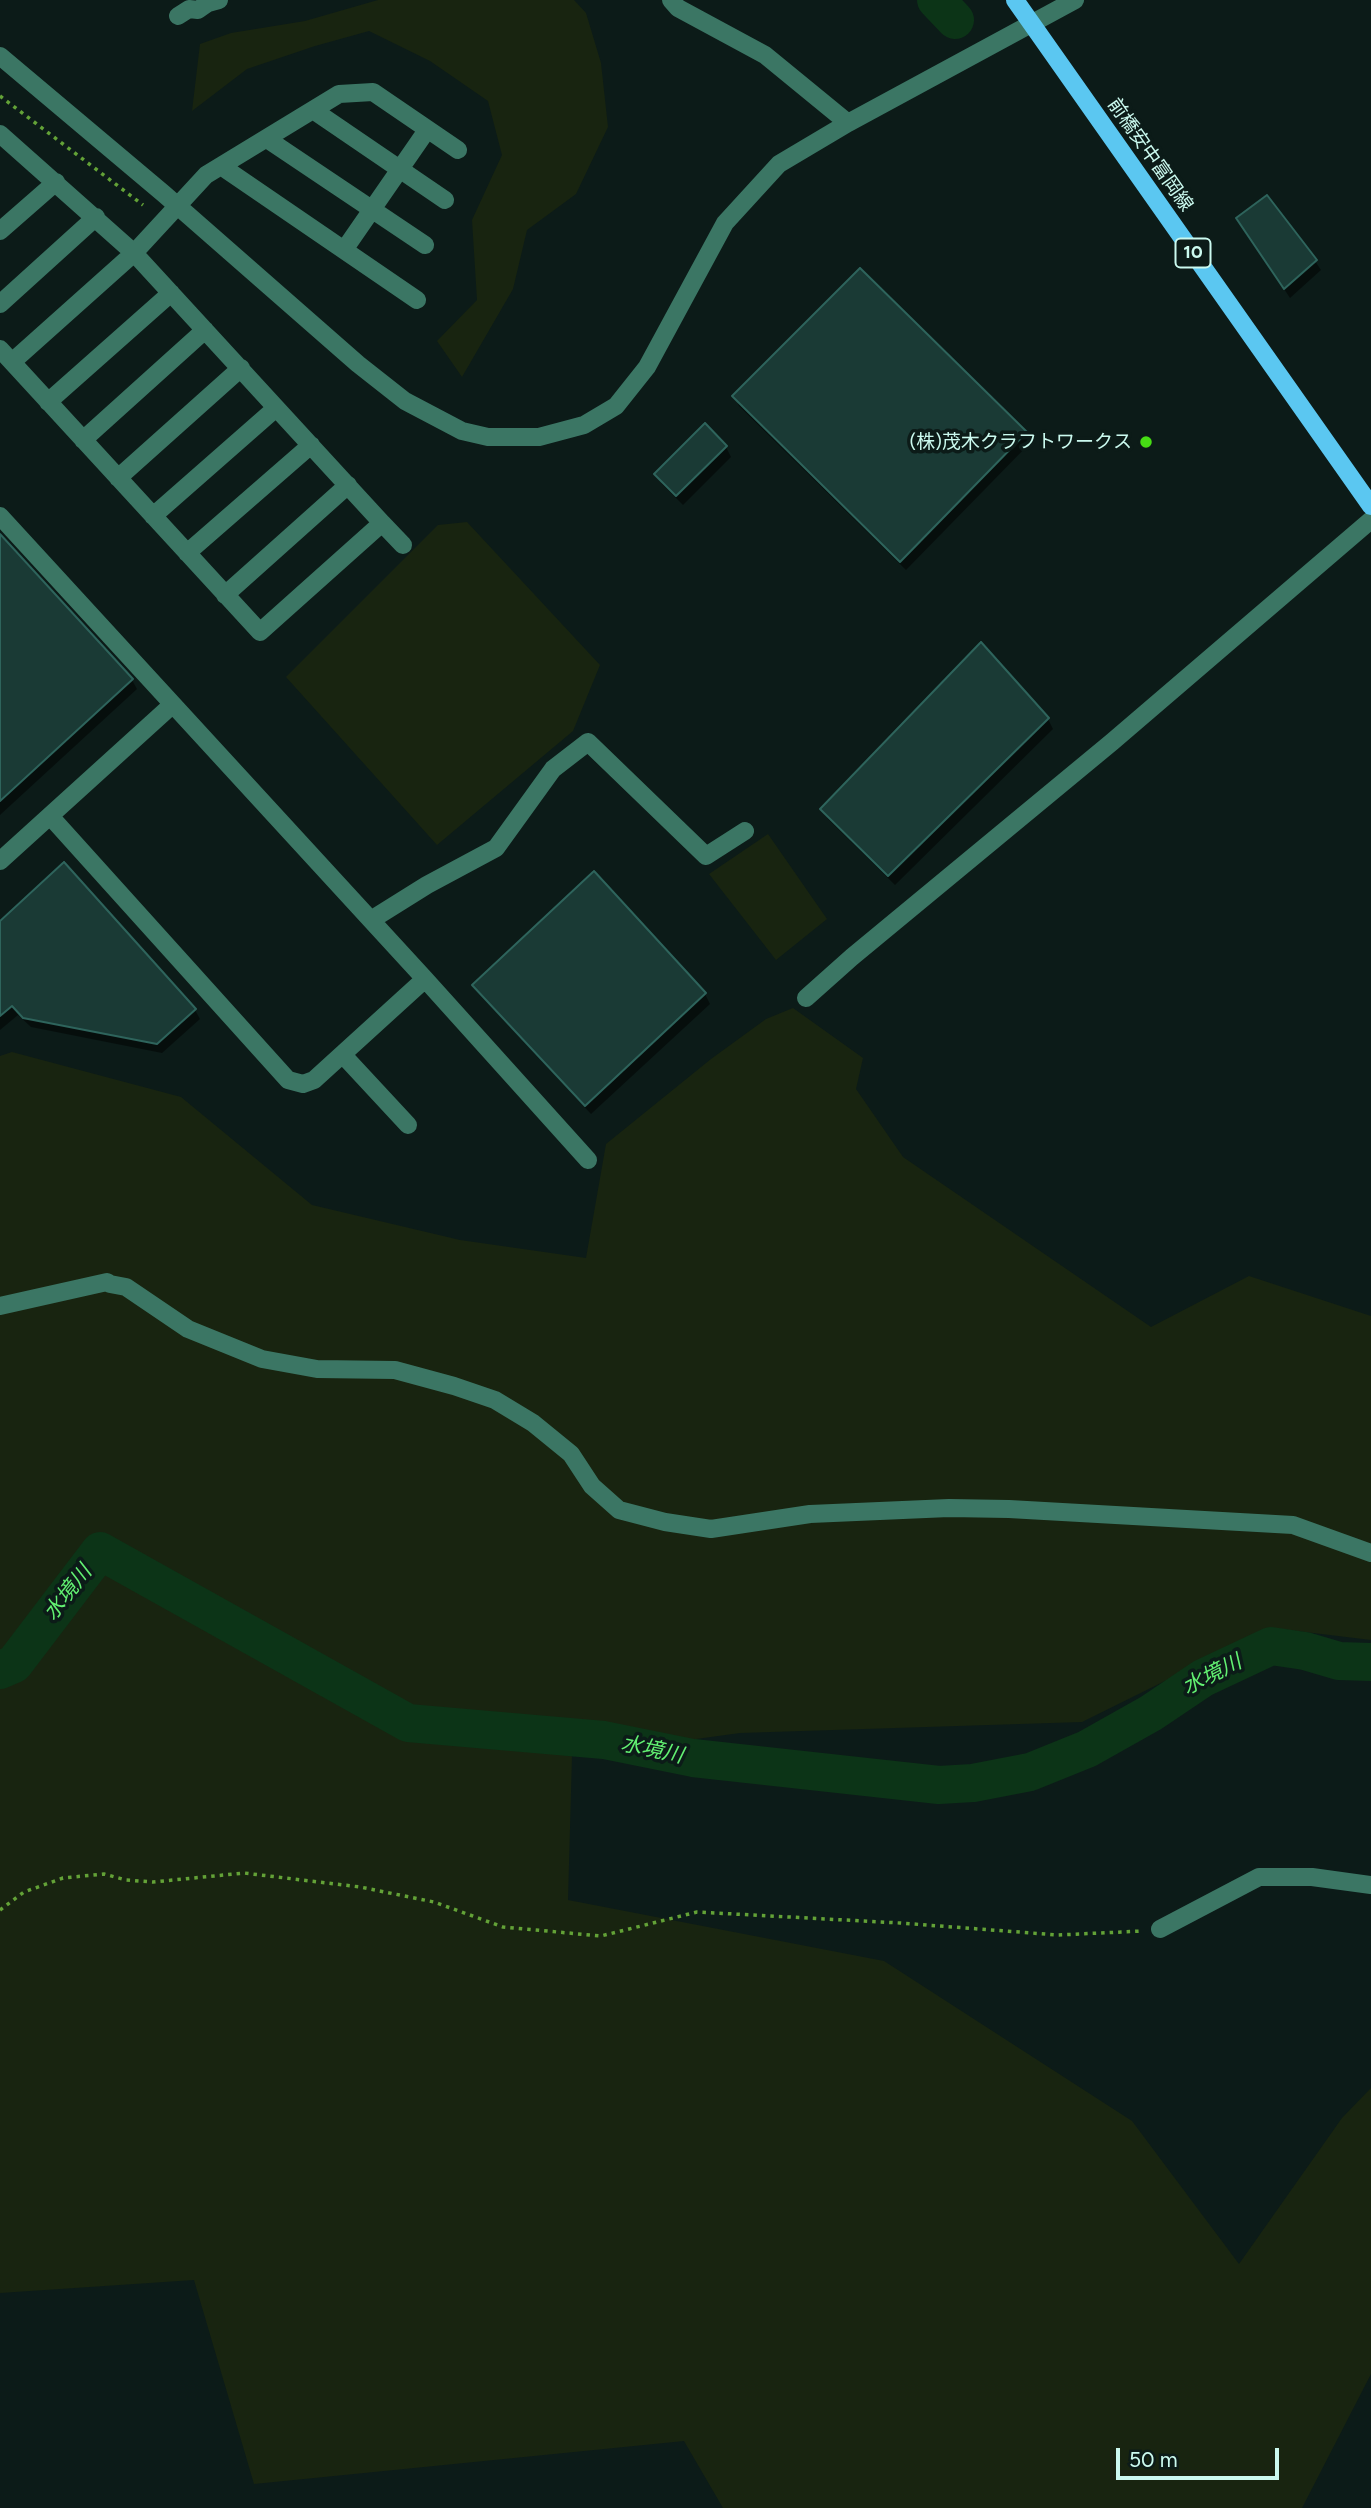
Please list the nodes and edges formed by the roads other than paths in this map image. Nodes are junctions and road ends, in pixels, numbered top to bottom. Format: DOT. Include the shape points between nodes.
graph roads {
  1 [pos="219,0"];
  2 [pos="671,0"];
  3 [pos="1015,0"];
  4 [pos="1075,0"];
  5 [pos="178,16"];
  6 [pos="1031,22"];
  7 [pos="0,56"];
  8 [pos="313,110"];
  9 [pos="848,123"];
  10 [pos="427,130"];
  11 [pos="267,139"];
  12 [pos="7,140"];
  13 [pos="458,150"];
  14 [pos="0,158"];
  15 [pos="221,166"];
  16 [pos="400,169"];
  17 [pos="56,182"];
  18 [pos="445,200"];
  19 [pos="178,206"];
  20 [pos="372,209"];
  21 [pos="96,218"];
  22 [pos="0,231"];
  23 [pos="425,245"];
  24 [pos="344,250"];
  25 [pos="134,253"];
  26 [pos="171,293"];
  27 [pos="417,300"];
  28 [pos="0,304"];
  29 [pos="205,330"];
  30 [pos="6,355"];
  31 [pos="241,368"];
  32 [pos="48,402"];
  33 [pos="276,408"];
  34 [pos="83,440"];
  35 [pos="311,445"];
  36 [pos="118,478"];
  37 [pos="348,485"];
  38 [pos="1371,506"];
  39 [pos="0,516"];
  40 [pos="153,516"];
  41 [pos="1371,520"];
  42 [pos="382,523"];
  43 [pos="403,545"];
  44 [pos="187,553"];
  45 [pos="225,595"];
  46 [pos="172,705"];
  47 [pos="50,816"];
  48 [pos="745,831"];
  49 [pos="0,861"];
  50 [pos="371,920"];
  51 [pos="425,979"];
  52 [pos="806,998"];
  53 [pos="343,1055"];
  54 [pos="408,1125"];
  55 [pos="587,1160"];
  56 [pos="0,1306"];
  57 [pos="1371,1553"];
  58 [pos="1371,1885"];
  59 [pos="1160,1929"];
  1 -- 5 [label="street"];
  2 -- 9 [label="street" via="765,55"];
  3 -- 6 [label="main road, 前橋安中富岡線 / 10"];
  4 -- 6 [label="street"];
  6 -- 9 [label="street"];
  6 -- 38 [label="main road, 前橋安中富岡線 / 10"];
  7 -- 19 [label="street"];
  8 -- 10 [label="street" via="339,94 373,93"];
  8 -- 11 [label="street"];
  8 -- 16 [label="street"];
  9 -- 19 [label="street" via="779,164 725,223 647,367 616,405 584,425 539,437 488,437 462,431 405,401"];
  10 -- 13 [label="street"];
  10 -- 16 [label="street"];
  11 -- 15 [label="street"];
  11 -- 20 [label="street"];
  12 -- 14 [label="street"];
  12 -- 17 [label="street"];
  15 -- 19 [label="street" via="206,174"];
  15 -- 24 [label="street"];
  16 -- 18 [label="street"];
  16 -- 20 [label="street"];
  17 -- 21 [label="street"];
  17 -- 22 [label="street"];
  19 -- 25 [label="street"];
  20 -- 23 [label="street"];
  20 -- 24 [label="street"];
  21 -- 25 [label="street"];
  21 -- 28 [label="street"];
  24 -- 27 [label="street"];
  25 -- 26 [label="street"];
  25 -- 30 [label="street"];
  26 -- 29 [label="street"];
  26 -- 32 [label="street"];
  29 -- 31 [label="street"];
  29 -- 34 [label="street"];
  30 -- 32 [label="street"];
  31 -- 33 [label="street"];
  31 -- 36 [label="street"];
  32 -- 34 [label="street"];
  33 -- 35 [label="street"];
  33 -- 40 [label="street"];
  34 -- 36 [label="street"];
  35 -- 37 [label="street"];
  35 -- 44 [label="street"];
  36 -- 40 [label="street"];
  37 -- 42 [label="street"];
  37 -- 45 [label="street"];
  39 -- 46 [label="street"];
  40 -- 44 [label="street"];
  41 -- 52 [label="street"];
  42 -- 43 [label="street"];
  42 -- 45 [label="street" via="260,632"];
  44 -- 45 [label="street"];
  46 -- 47 [label="street"];
  46 -- 50 [label="street"];
  47 -- 49 [label="street"];
  47 -- 53 [label="street" via="288,1080 303,1084 314,1080"];
  48 -- 50 [label="street" via="706,856 588,743 553,769 496,848"];
  50 -- 51 [label="street"];
  51 -- 53 [label="street"];
  51 -- 55 [label="street"];
  53 -- 54 [label="street"];
  56 -- 57 [label="street" via="107,1282 126,1287 188,1329 262,1359 317,1369 395,1370 495,1399 571,1454 592,1486 619,1510 665,1522 711,1530 810,1514 1009,1509 1293,1525"];
  58 -- 59 [label="street" via="1312,1877 1259,1877"];
}
